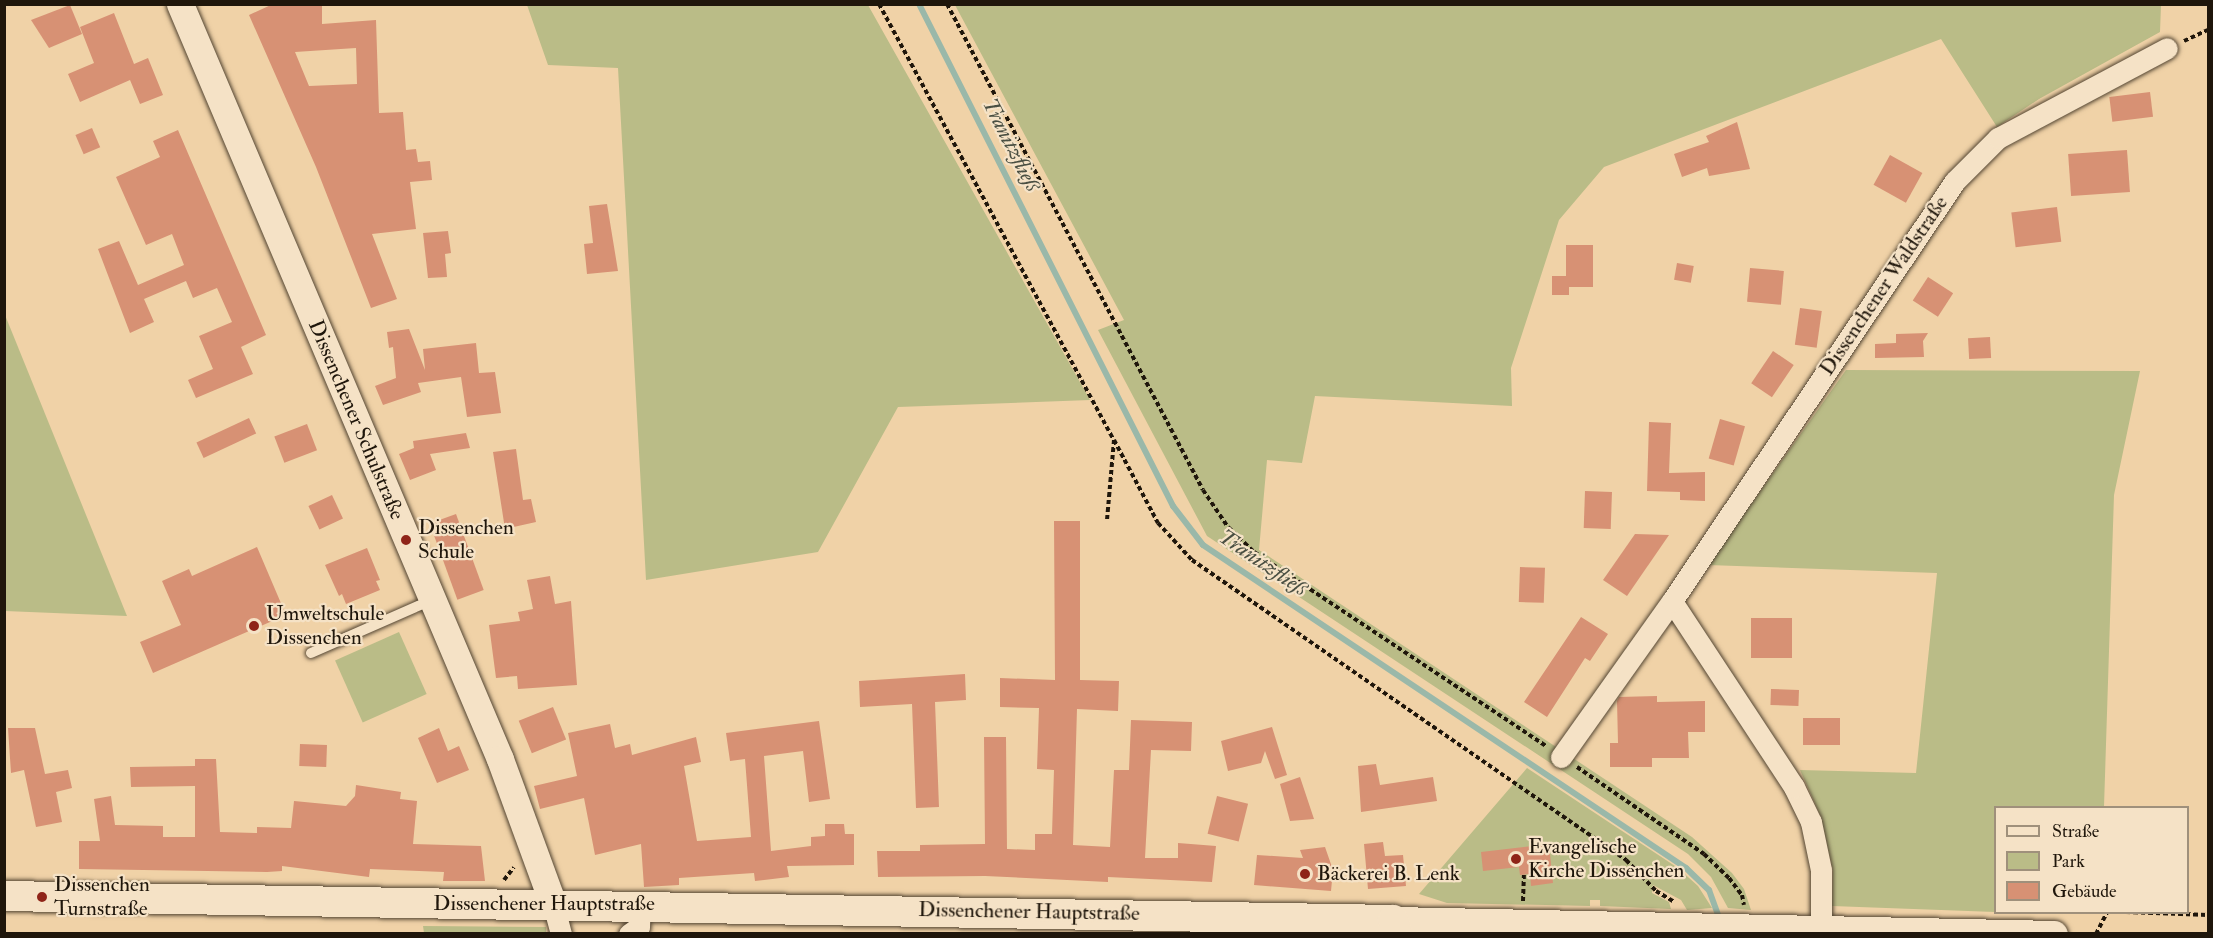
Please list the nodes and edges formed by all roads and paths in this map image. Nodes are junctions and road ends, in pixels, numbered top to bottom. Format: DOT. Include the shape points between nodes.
graph roads {
  1 [pos="180,4"];
  2 [pos="879,4"];
  3 [pos="947,4"];
  4 [pos="2167,48"];
  5 [pos="1114,440"];
  6 [pos="1107,520"];
  7 [pos="432,600"];
  8 [pos="1672,601"];
  9 [pos="311,653"];
  10 [pos="1561,756"];
  11 [pos="4,896"];
  12 [pos="553,904"];
  13 [pos="640,904"];
  14 [pos="2106,914"];
  15 [pos="2181,914"];
  16 [pos="2208,915"];
  17 [pos="1695,926"];
  18 [pos="1395,927"];
  19 [pos="1743,927"];
  20 [pos="1821,928"];
  21 [pos="561,933"];
  22 [pos="629,933"];
  23 [pos="2054,933"];
  24 [pos="2096,933"];
  1 -- 7 [label="street, Dissenchener Schulstraße"];
  2 -- 5 [label="path"];
  3 -- 10 [label="path" via="1203,490 1228,527 1254,552"];
  4 -- 8 [label="street, Dissenchener Waldstraße" via="1998,138 1955,181"];
  5 -- 6 [label="path"];
  5 -- 17 [label="path" via="1170,539 1192,560 1626,860 1656,891 1674,901"];
  7 -- 9 [label="lane"];
  7 -- 12 [label="street, Dissenchener Schulstraße" via="500,759"];
  8 -- 10 [label="street, Dissenchener Waldstraße"];
  8 -- 20 [label="street" via="1794,787 1811,822 1821,870"];
  10 -- 19 [label="path" via="1704,854 1742,895"];
  11 -- 12 [label="main road, Dissenchener Hauptstraße"];
  12 -- 13 [label="main road, Dissenchener Hauptstraße"];
  12 -- 21 [label="street"];
  13 -- 18 [label="main road, Dissenchener Hauptstraße"];
  13 -- 22 [label="street" via="639,927"];
  14 -- 24 [label="path"];
  15 -- 16 [label="path"];
  17 -- 18 [label="street, Dissenchener Hauptstraße"];
  17 -- 19 [label="street, Dissenchener Hauptstraße"];
  19 -- 20 [label="street, Dissenchener Hauptstraße"];
  20 -- 23 [label="street, Dissenchener Hauptstraße"];
}
